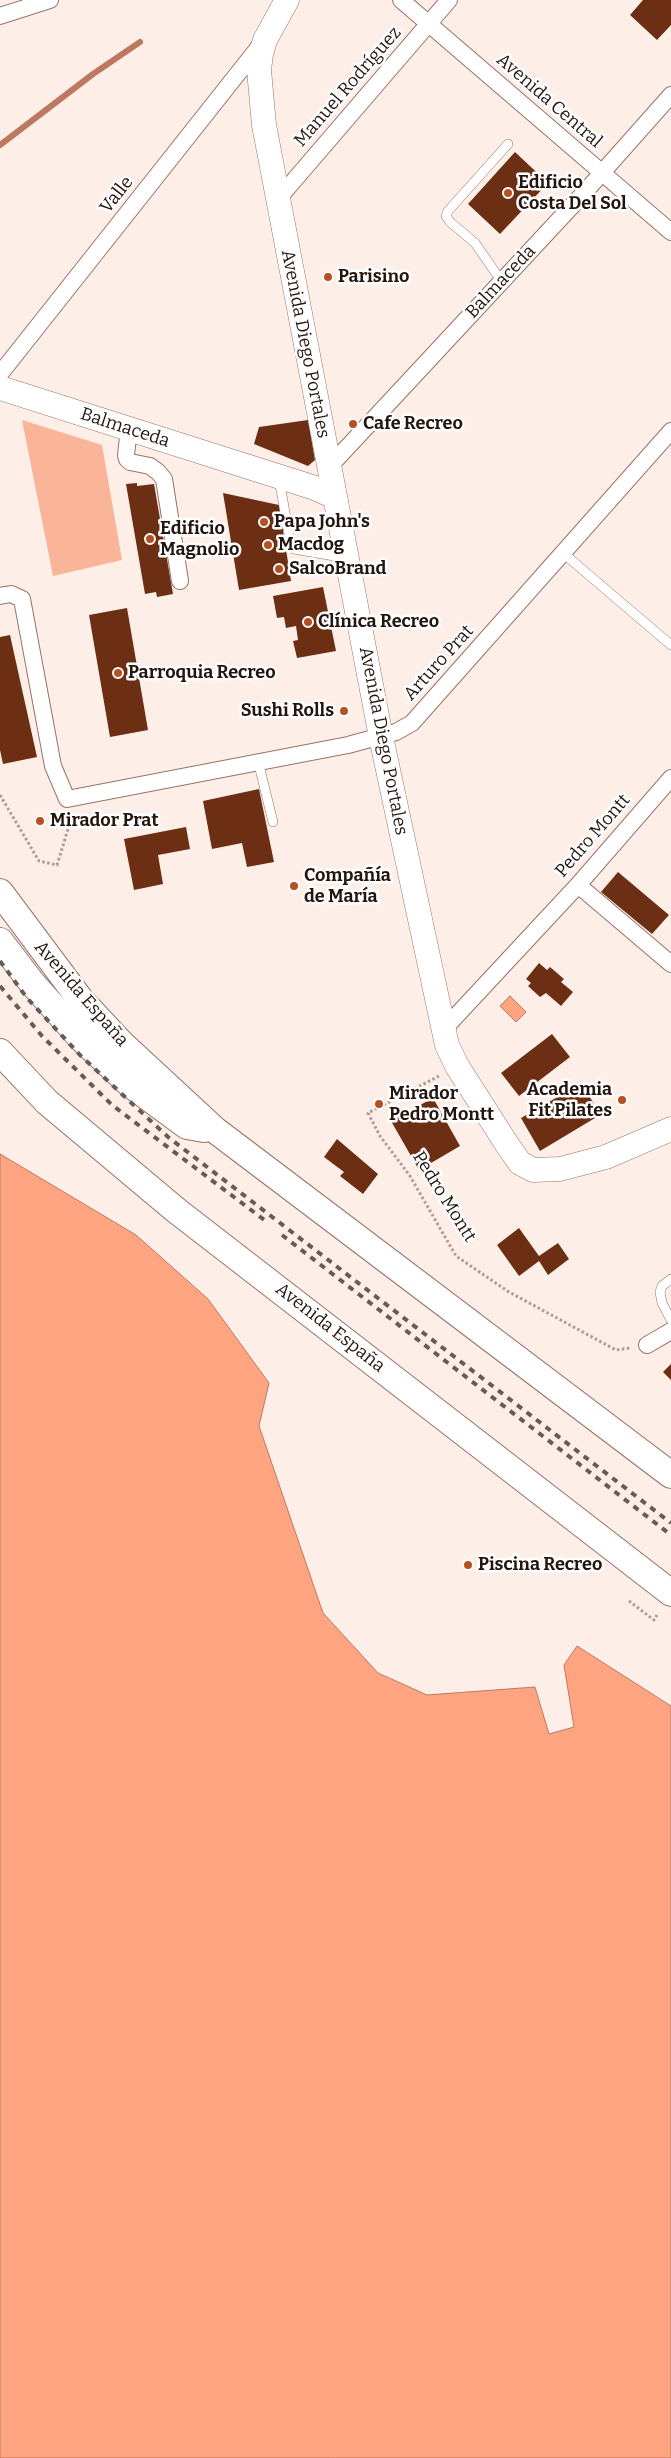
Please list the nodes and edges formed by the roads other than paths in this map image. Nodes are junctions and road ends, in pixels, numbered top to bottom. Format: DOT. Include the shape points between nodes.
graph roads {
  1 [pos="50,0"];
  2 [pos="287,0"];
  3 [pos="400,0"];
  4 [pos="449,0"];
  5 [pos="0,16"];
  6 [pos="429,24"];
  7 [pos="265,40"];
  8 [pos="671,94"];
  9 [pos="508,144"];
  10 [pos="602,173"];
  11 [pos="278,199"];
  12 [pos="671,232"];
  13 [pos="502,282"];
  14 [pos="0,374"];
  15 [pos="0,388"];
  16 [pos="129,429"];
  17 [pos="671,431"];
  18 [pos="329,468"];
  19 [pos="279,477"];
  20 [pos="335,497"];
  21 [pos="563,553"];
  22 [pos="346,558"];
  23 [pos="180,581"];
  24 [pos="0,596"];
  25 [pos="671,645"];
  26 [pos="381,737"];
  27 [pos="258,761"];
  28 [pos="671,778"];
  29 [pos="273,822"];
  30 [pos="578,885"];
  31 [pos="0,892"];
  32 [pos="0,942"];
  33 [pos="671,964"];
  34 [pos="443,1030"];
  35 [pos="0,1052"];
  36 [pos="215,1130"];
  37 [pos="671,1130"];
  38 [pos="671,1279"];
  39 [pos="671,1320"];
  40 [pos="671,1330"];
  41 [pos="647,1345"];
  42 [pos="671,1475"];
  43 [pos="671,1593"];
  1 -- 5 [label="street"];
  2 -- 7 [label="street, Avenida Diego Portales"];
  3 -- 6 [label="street, Avenida Central"];
  4 -- 6 [label="street, Manuel Rodríguez"];
  6 -- 10 [label="street, Avenida Central"];
  6 -- 11 [label="street, Manuel Rodríguez"];
  7 -- 11 [label="street, Avenida Diego Portales" via="260,62 260,85"];
  7 -- 14 [label="street, Valle"];
  8 -- 10 [label="street, Balmaceda"];
  9 -- 13 [label="lane" via="446,216 475,243"];
  10 -- 12 [label="street, Avenida Central"];
  10 -- 13 [label="street, Balmaceda"];
  11 -- 18 [label="street, Avenida Diego Portales"];
  13 -- 18 [label="street, Balmaceda"];
  15 -- 16 [label="street, Balmaceda"];
  16 -- 19 [label="street, Balmaceda"];
  16 -- 23 [label="street" via="127,459 150,466 164,479"];
  17 -- 21 [label="street, Arturo Prat"];
  18 -- 20 [label="street, Avenida Diego Portales"];
  19 -- 20 [label="street, Balmaceda"];
  19 -- 22 [label="lane" via="291,546"];
  20 -- 22 [label="street, Avenida Diego Portales"];
  21 -- 25 [label="lane"];
  21 -- 26 [label="street, Arturo Prat" via="412,723"];
  22 -- 26 [label="street, Avenida Diego Portales"];
  24 -- 27 [label="street, Arturo Prat" via="11,594 22,599 53,766 67,800"];
  26 -- 27 [label="street, Arturo Prat"];
  26 -- 34 [label="street, Avenida Diego Portales"];
  27 -- 29 [label="lane"];
  28 -- 30 [label="street, Pedro Montt"];
  30 -- 33 [label="street"];
  30 -- 34 [label="street, Pedro Montt"];
  31 -- 36 [label="main road, Avenida España" via="80,999 121,1043"];
  32 -- 36 [label="main road, Avenida España" via="80,1038 130,1084 187,1126"];
  34 -- 37 [label="street, Avenida Diego Portales" via="457,1066 512,1152 520,1163 533,1170 560,1169 606,1157"];
  35 -- 43 [label="main road, Avenida España" via="47,1102 177,1211"];
  36 -- 42 [label="main road, Avenida España"];
  38 -- 39 [label="lane" via="660,1292 662,1304"];
  40 -- 41 [label="street"];
}
